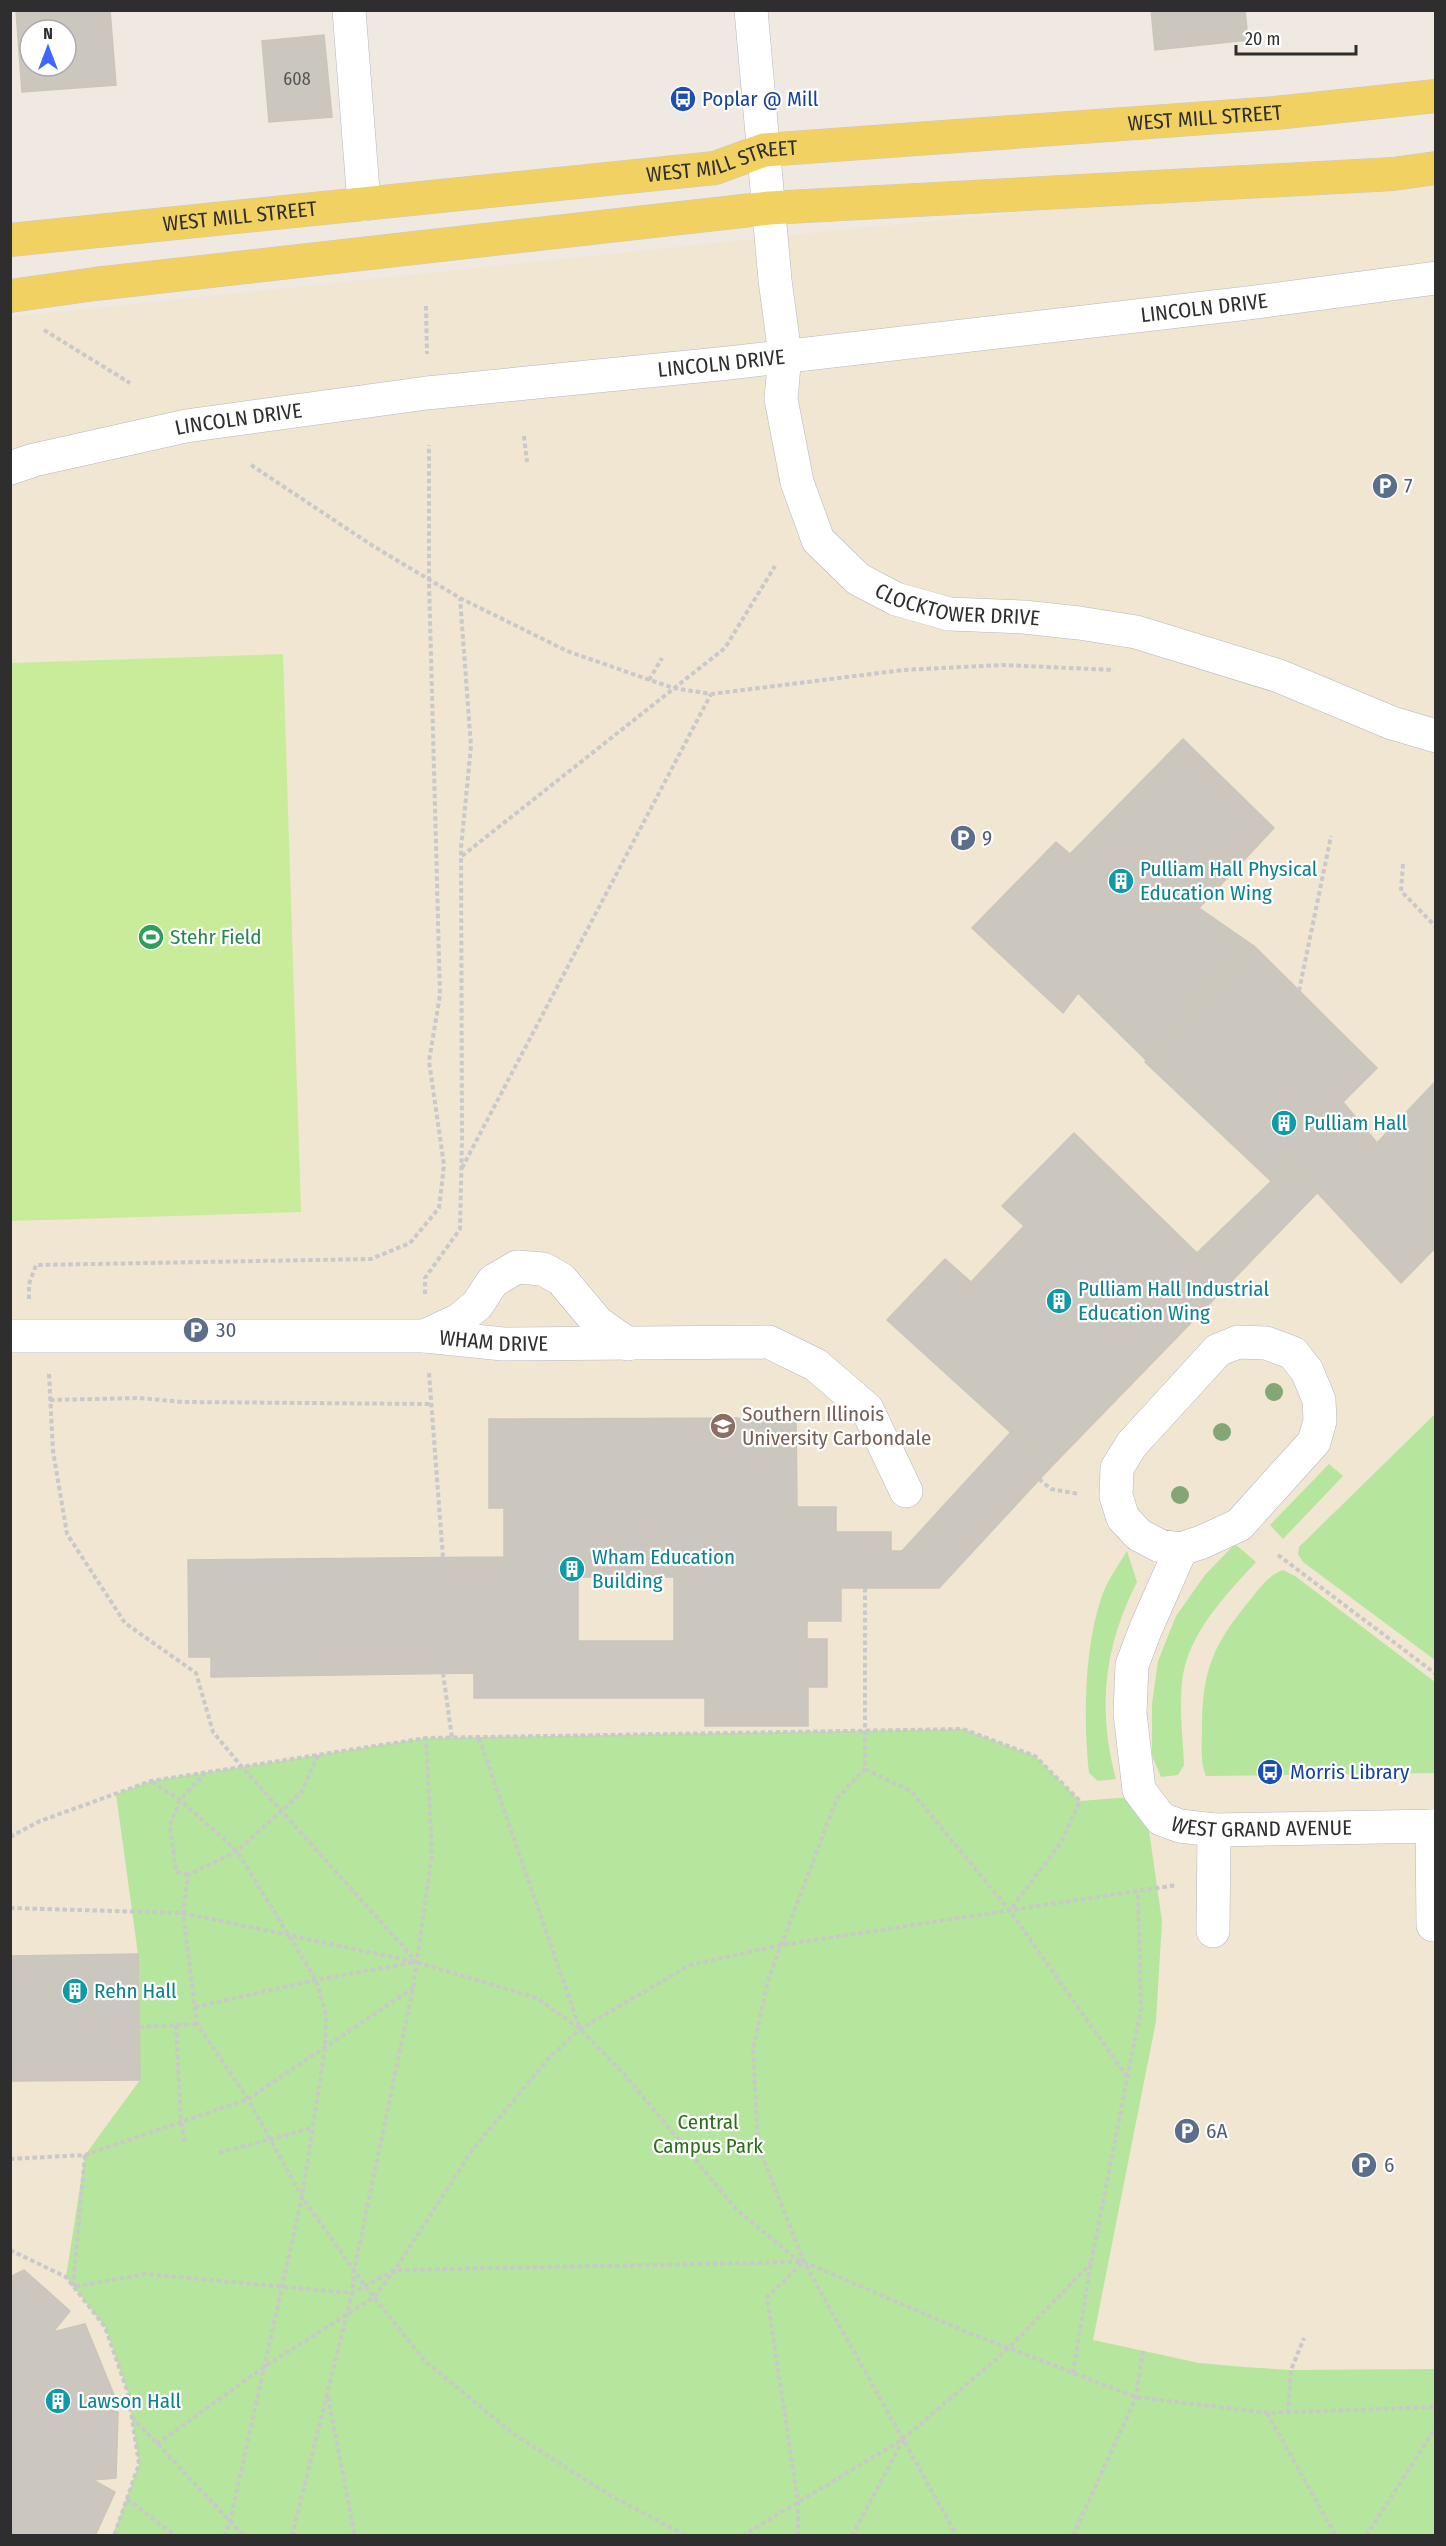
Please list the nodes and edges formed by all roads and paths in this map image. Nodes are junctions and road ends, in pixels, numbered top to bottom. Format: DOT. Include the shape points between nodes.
graph roads {
  1 [pos="349,10"];
  2 [pos="751,10"];
  3 [pos="1436,96"];
  4 [pos="764,150"];
  5 [pos="1436,168"];
  6 [pos="364,204"];
  7 [pos="770,207"];
  8 [pos="10,240"];
  9 [pos="1436,278"];
  10 [pos="10,296"];
  11 [pos="426,306"];
  12 [pos="38,326"];
  13 [pos="427,354"];
  14 [pos="785,355"];
  15 [pos="130,383"];
  16 [pos="524,436"];
  17 [pos="429,445"];
  18 [pos="527,462"];
  19 [pos="251,465"];
  20 [pos="10,468"];
  21 [pos="775,566"];
  22 [pos="429,581"];
  23 [pos="460,598"];
  24 [pos="662,658"];
  25 [pos="1114,670"];
  26 [pos="649,680"];
  27 [pos="673,688"];
  28 [pos="711,694"];
  29 [pos="1436,736"];
  30 [pos="1331,836"];
  31 [pos="461,856"];
  32 [pos="1403,864"];
  33 [pos="1436,927"];
  34 [pos="1299,992"];
  35 [pos="462,1168"];
  36 [pos="29,1336"];
  37 [pos="425,1336"];
  38 [pos="628,1344"];
  39 [pos="50,1400"];
  40 [pos="431,1404"];
  41 [pos="1039,1479"];
  42 [pos="906,1491"];
  43 [pos="1087,1493"];
  44 [pos="1181,1549"];
  45 [pos="1278,1555"];
  46 [pos="443,1558"];
  47 [pos="865,1588"];
  48 [pos="443,1673"];
  49 [pos="1436,1674"];
  50 [pos="867,1730"];
  51 [pos="426,1738"];
  52 [pos="452,1738"];
  53 [pos="479,1738"];
  54 [pos="318,1755"];
  55 [pos="242,1767"];
  56 [pos="865,1769"];
  57 [pos="206,1773"];
  58 [pos="152,1781"];
  59 [pos="180,1800"];
  60 [pos="281,1810"];
  61 [pos="1434,1826"];
  62 [pos="1214,1830"];
  63 [pos="10,1837"];
  64 [pos="237,1851"];
  65 [pos="1178,1874"];
  66 [pos="188,1875"];
  67 [pos="1138,1892"];
  68 [pos="10,1908"];
  69 [pos="1010,1911"];
  70 [pos="183,1913"];
  71 [pos="1433,1925"];
  72 [pos="1213,1931"];
  73 [pos="290,1935"];
  74 [pos="780,1945"];
  75 [pos="416,1962"];
  76 [pos="316,1980"];
  77 [pos="413,1988"];
  78 [pos="195,2007"];
  79 [pos="197,2024"];
  80 [pos="176,2025"];
  81 [pos="139,2027"];
  82 [pos="580,2029"];
  83 [pos="325,2048"];
  84 [pos="1128,2078"];
  85 [pos="248,2099"];
  86 [pos="181,2121"];
  87 [pos="312,2128"];
  88 [pos="270,2140"];
  89 [pos="185,2144"];
  90 [pos="219,2153"];
  91 [pos="85,2155"];
  92 [pos="10,2159"];
  93 [pos="302,2196"];
  94 [pos="10,2250"];
  95 [pos="804,2262"];
  96 [pos="1091,2263"];
  97 [pos="395,2270"];
  98 [pos="354,2271"];
  99 [pos="282,2286"];
  100 [pos="365,2286"];
  101 [pos="73,2287"];
  102 [pos="352,2293"];
  103 [pos="374,2297"];
  104 [pos="346,2317"];
  105 [pos="1304,2338"];
  106 [pos="1009,2348"];
  107 [pos="1143,2351"];
  108 [pos="264,2367"];
  109 [pos="1073,2373"];
  110 [pos="327,2394"];
  111 [pos="1136,2397"];
  112 [pos="1436,2407"];
  113 [pos="1267,2413"];
  114 [pos="1288,2413"];
  115 [pos="131,2417"];
  116 [pos="1436,2427"];
  117 [pos="903,2439"];
  118 [pos="157,2444"];
  119 [pos="127,2499"];
  120 [pos="798,2502"];
  121 [pos="231,2521"];
  122 [pos="114,2535"];
  123 [pos="176,2535"];
  124 [pos="225,2535"];
  125 [pos="244,2535"];
  126 [pos="292,2535"];
  127 [pos="355,2535"];
  128 [pos="687,2535"];
  129 [pos="742,2535"];
  130 [pos="798,2535"];
  131 [pos="852,2535"];
  132 [pos="957,2535"];
  133 [pos="1073,2535"];
  134 [pos="1336,2535"];
  135 [pos="1366,2535"];
  1 -- 6 [label="street"];
  2 -- 4 [label="street, CLOCKTOWER DRIVE"];
  3 -- 4 [label="main road, WEST MILL STREET" via="1264,114"];
  4 -- 6 [label="main road, WEST MILL STREET" via="715,168"];
  4 -- 7 [label="street, CLOCKTOWER DRIVE"];
  5 -- 7 [label="main road" via="1393,174"];
  6 -- 8 [label="main road, WEST MILL STREET"];
  7 -- 10 [label="main road"];
  7 -- 14 [label="street, CLOCKTOWER DRIVE"];
  9 -- 14 [label="street, LINCOLN DRIVE"];
  11 -- 13 [label="path"];
  12 -- 15 [label="path"];
  14 -- 20 [label="street, LINCOLN DRIVE" via="427,393 186,426"];
  14 -- 29 [label="street, CLOCKTOWER DRIVE" via="780,399 797,482 818,540 858,579 896,599 949,614 1024,617 1136,632 1279,676 1392,723"];
  16 -- 18 [label="path"];
  17 -- 22 [label="path"];
  19 -- 22 [label="path"];
  21 -- 27 [label="path" via="725,648"];
  22 -- 23 [label="path"];
  22 -- 36 [label="path" via="440,995 429,1061 444,1165 439,1208 410,1243 371,1259 36,1265 29,1284"];
  23 -- 26 [label="path" via="567,651"];
  23 -- 31 [label="path" via="471,746"];
  24 -- 26 [label="path"];
  25 -- 28 [label="path" via="1003,665 914,670"];
  26 -- 27 [label="path"];
  27 -- 28 [label="path"];
  27 -- 31 [label="path"];
  28 -- 35 [label="path"];
  30 -- 34 [label="path"];
  31 -- 35 [label="path"];
  32 -- 33 [label="path" via="1401,891"];
  35 -- 37 [label="path" via="460,1229 425,1278"];
  36 -- 37 [label="street, WHAM DRIVE"];
  36 -- 39 [label="path"];
  37 -- 38 [label="street, WHAM DRIVE" via="503,1344"];
  37 -- 38 [label="street" via="459,1320 477,1305 493,1281 517,1267 543,1269 561,1279 598,1323"];
  37 -- 40 [label="path"];
  38 -- 42 [label="street, WHAM DRIVE" via="769,1342 816,1365 867,1409"];
  39 -- 40 [label="path"];
  39 -- 55 [label="path" via="53,1451 67,1534 125,1623 196,1673 213,1732"];
  40 -- 46 [label="path"];
  41 -- 43 [label="path" via="1051,1489"];
  44 -- 44 [label="street" via="1239,1525 1314,1442 1320,1421 1319,1400 1307,1371 1293,1353 1266,1343 1238,1342 1218,1350 1132,1444 1117,1468 1116,1496 1123,1518 1139,1535 1160,1546"];
  44 -- 62 [label="street, WEST GRAND AVENUE" via="1132,1665 1130,1713 1139,1790 1161,1819"];
  45 -- 49 [label="path"];
  47 -- 50 [label="path"];
  48 -- 52 [label="path"];
  50 -- 53 [label="path"];
  50 -- 56 [label="path"];
  50 -- 69 [label="path" via="963,1729 1035,1756 1080,1801 1060,1844"];
  51 -- 52 [label="path"];
  51 -- 54 [label="path"];
  51 -- 75 [label="path" via="432,1854"];
  52 -- 53 [label="path"];
  53 -- 82 [label="path"];
  54 -- 55 [label="path"];
  54 -- 60 [label="path" via="301,1793"];
  55 -- 57 [label="path"];
  55 -- 60 [label="path"];
  56 -- 69 [label="path" via="911,1791"];
  56 -- 74 [label="path" via="837,1798"];
  57 -- 58 [label="path"];
  57 -- 59 [label="path"];
  58 -- 59 [label="path"];
  58 -- 63 [label="path" via="40,1821"];
  59 -- 64 [label="path"];
  59 -- 66 [label="path" via="170,1825 176,1872"];
  60 -- 64 [label="path"];
  60 -- 75 [label="path"];
  61 -- 62 [label="street, WEST GRAND AVENUE"];
  61 -- 71 [label="street"];
  62 -- 72 [label="street"];
  64 -- 66 [label="path"];
  64 -- 73 [label="path"];
  65 -- 67 [label="path" via="1177,1886"];
  66 -- 70 [label="path"];
  67 -- 69 [label="path"];
  67 -- 84 [label="path" via="1141,2010"];
  68 -- 70 [label="path"];
  69 -- 74 [label="path"];
  69 -- 84 [label="path"];
  70 -- 73 [label="path"];
  70 -- 78 [label="path"];
  73 -- 75 [label="path"];
  73 -- 76 [label="path"];
  74 -- 82 [label="path" via="690,1965"];
  74 -- 95 [label="path" via="753,2049 758,2145"];
  75 -- 76 [label="path"];
  75 -- 77 [label="path"];
  75 -- 82 [label="path" via="537,1998"];
  76 -- 78 [label="path"];
  76 -- 83 [label="path" via="326,2015"];
  77 -- 83 [label="path"];
  77 -- 98 [label="path"];
  78 -- 79 [label="path"];
  79 -- 80 [label="path"];
  79 -- 85 [label="path"];
  80 -- 81 [label="path"];
  80 -- 86 [label="path"];
  82 -- 95 [label="path" via="624,2074 738,2211"];
  82 -- 97 [label="path" via="548,2059 471,2152"];
  83 -- 85 [label="path"];
  83 -- 87 [label="path"];
  84 -- 96 [label="path"];
  85 -- 86 [label="path"];
  85 -- 88 [label="path"];
  86 -- 89 [label="path"];
  86 -- 91 [label="path"];
  87 -- 88 [label="path"];
  87 -- 93 [label="path"];
  88 -- 90 [label="path"];
  88 -- 93 [label="path"];
  91 -- 92 [label="path"];
  91 -- 101 [label="path"];
  93 -- 98 [label="path"];
  93 -- 99 [label="path"];
  94 -- 101 [label="path" via="66,2277"];
  95 -- 97 [label="path"];
  95 -- 106 [label="path"];
  95 -- 117 [label="path"];
  95 -- 120 [label="path" via="767,2297"];
  96 -- 106 [label="path"];
  96 -- 109 [label="path"];
  97 -- 100 [label="path"];
  97 -- 103 [label="path"];
  98 -- 100 [label="path"];
  98 -- 102 [label="path"];
  99 -- 101 [label="path" via="145,2274"];
  99 -- 102 [label="path"];
  99 -- 108 [label="path"];
  100 -- 102 [label="path"];
  100 -- 103 [label="path"];
  101 -- 115 [label="path" via="105,2326 128,2393"];
  102 -- 104 [label="path"];
  103 -- 104 [label="path"];
  103 -- 128 [label="path" via="424,2360 512,2433 611,2496"];
  104 -- 108 [label="path"];
  104 -- 110 [label="path"];
  105 -- 114 [label="path" via="1291,2370"];
  106 -- 109 [label="path"];
  106 -- 117 [label="path"];
  107 -- 111 [label="path"];
  108 -- 118 [label="path"];
  108 -- 121 [label="path"];
  109 -- 111 [label="path"];
  110 -- 126 [label="path"];
  110 -- 127 [label="path"];
  111 -- 113 [label="path"];
  111 -- 133 [label="path"];
  112 -- 114 [label="path"];
  113 -- 114 [label="path"];
  113 -- 134 [label="path"];
  115 -- 118 [label="path"];
  115 -- 119 [label="path" via="139,2464"];
  116 -- 135 [label="path"];
  117 -- 120 [label="path"];
  117 -- 131 [label="path"];
  117 -- 132 [label="path"];
  118 -- 121 [label="path"];
  119 -- 122 [label="path"];
  119 -- 123 [label="path"];
  120 -- 129 [label="path"];
  120 -- 130 [label="path"];
  121 -- 124 [label="path"];
  121 -- 125 [label="path"];
}
